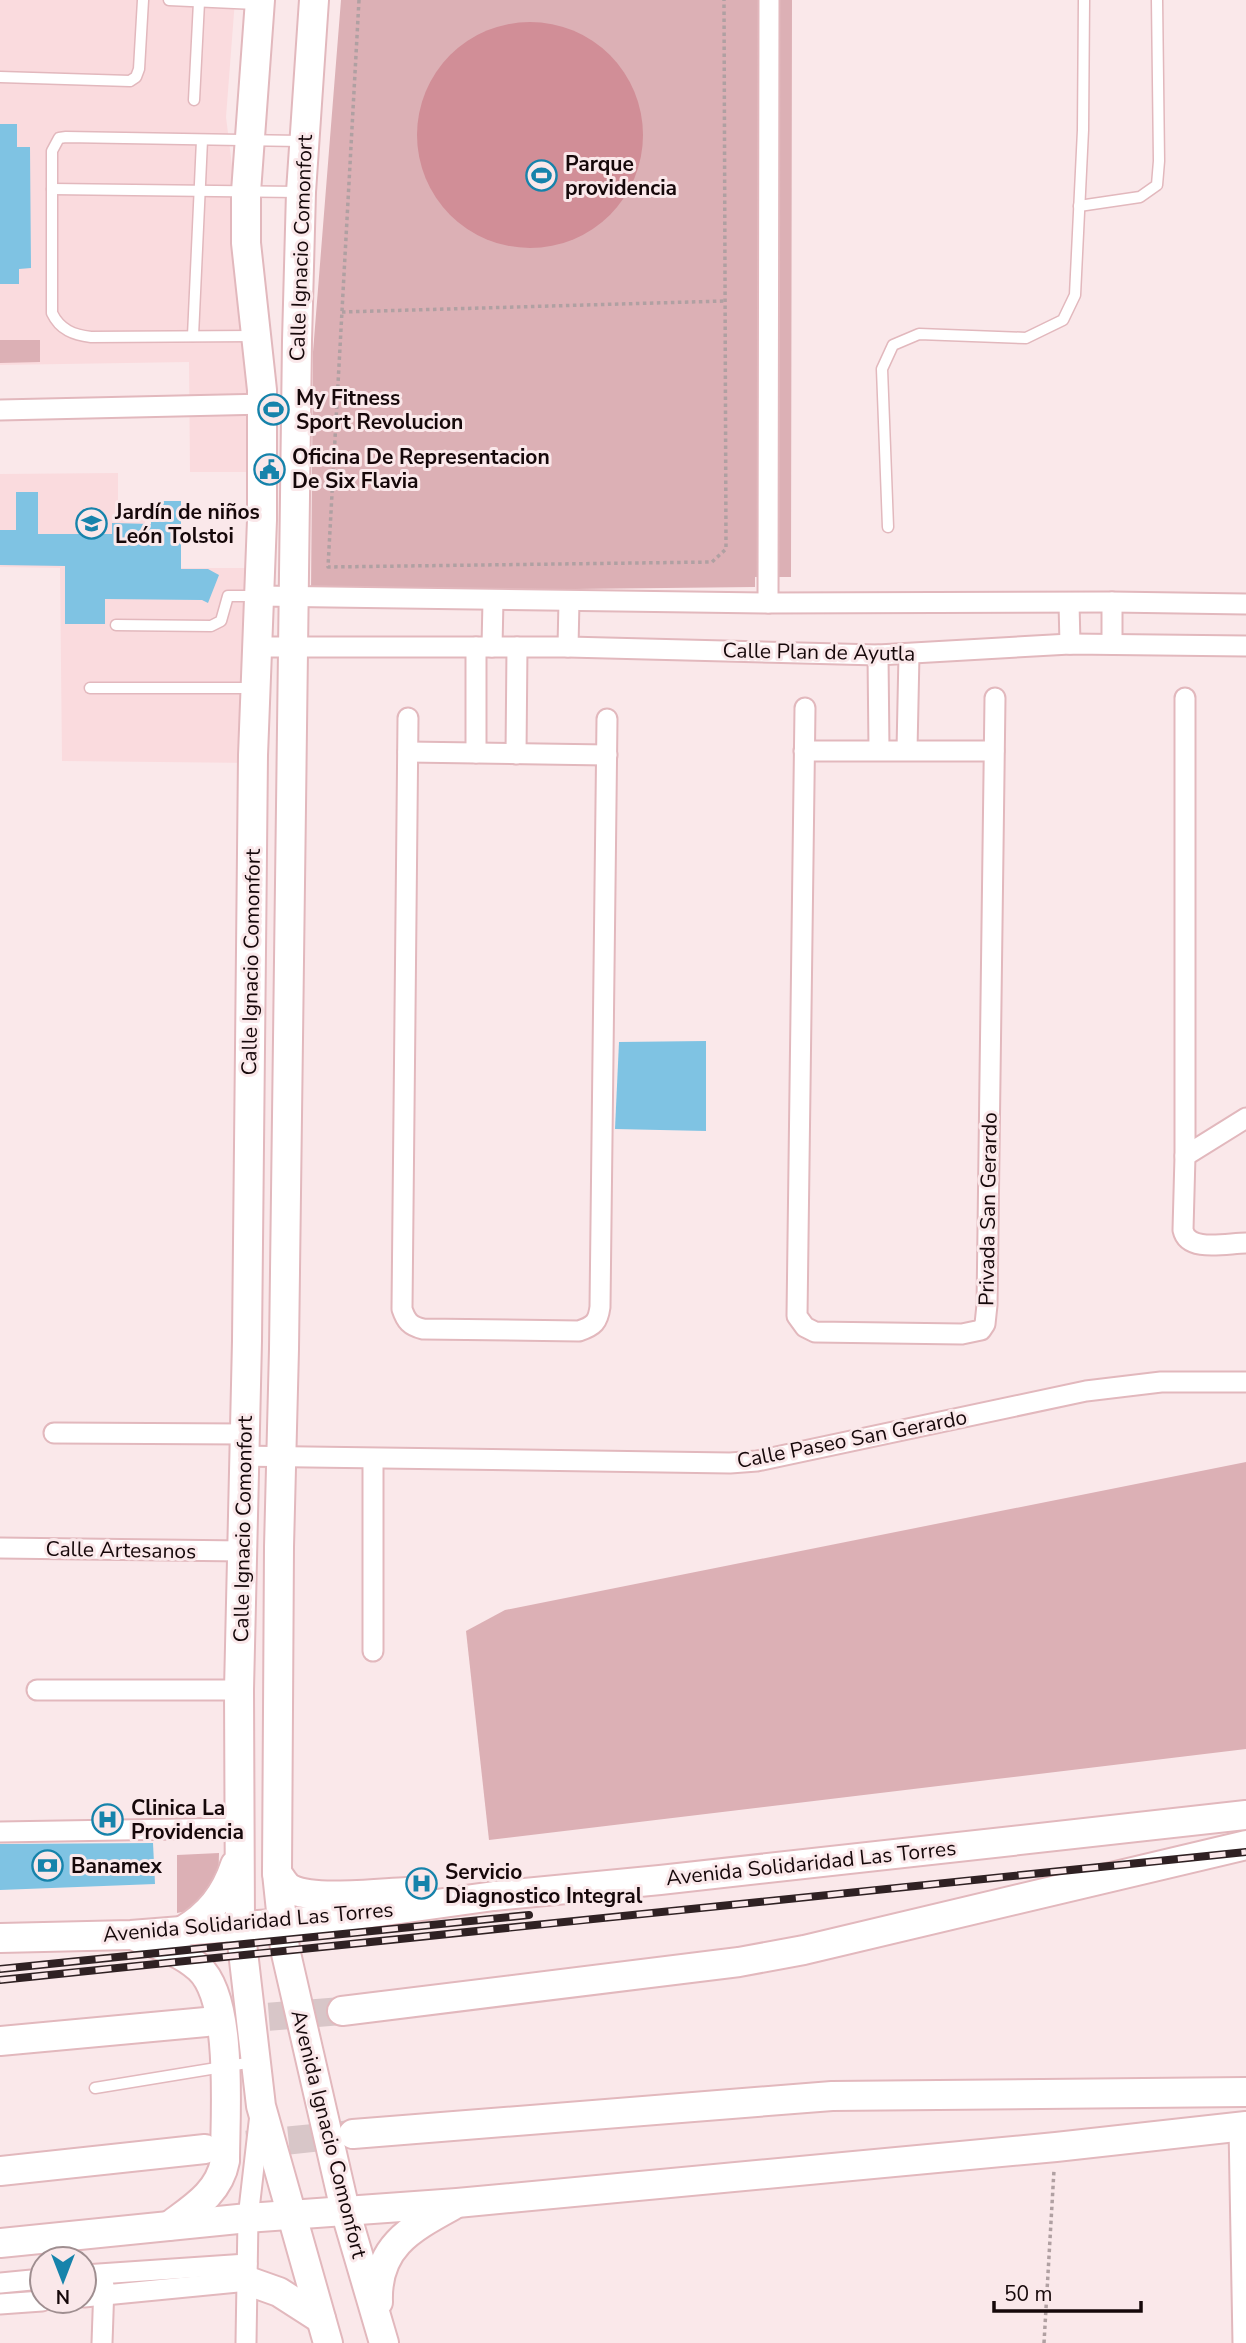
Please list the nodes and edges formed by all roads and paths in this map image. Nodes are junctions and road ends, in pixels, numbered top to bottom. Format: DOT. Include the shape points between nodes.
graph roads {
  1 [pos="143,0"];
  2 [pos="169,0"];
  3 [pos="314,0"];
  4 [pos="359,0"];
  5 [pos="724,0"];
  6 [pos="769,0"];
  7 [pos="1084,0"];
  8 [pos="1157,0"];
  9 [pos="199,2"];
  10 [pos="260,2"];
  11 [pos="0,77"];
  12 [pos="194,100"];
  13 [pos="202,140"];
  14 [pos="250,141"];
  15 [pos="304,141"];
  16 [pos="52,190"];
  17 [pos="200,190"];
  18 [pos="246,192"];
  19 [pos="301,192"];
  20 [pos="1079,206"];
  21 [pos="725,301"];
  22 [pos="342,312"];
  23 [pos="193,336"];
  24 [pos="256,336"];
  25 [pos="262,404"];
  26 [pos="0,410"];
  27 [pos="888,527"];
  28 [pos="259,596"];
  29 [pos="294,598"];
  30 [pos="493,600"];
  31 [pos="569,601"];
  32 [pos="1112,602"];
  33 [pos="768,603"];
  34 [pos="1069,603"];
  35 [pos="1246,604"];
  36 [pos="116,625"];
  37 [pos="1070,644"];
  38 [pos="1112,644"];
  39 [pos="257,646"];
  40 [pos="568,646"];
  41 [pos="1246,646"];
  42 [pos="293,647"];
  43 [pos="484,647"];
  44 [pos="517,647"];
  45 [pos="909,654"];
  46 [pos="878,655"];
  47 [pos="90,688"];
  48 [pos="255,688"];
  49 [pos="995,698"];
  50 [pos="1185,698"];
  51 [pos="804,708"];
  52 [pos="408,718"];
  53 [pos="607,719"];
  54 [pos="879,750"];
  55 [pos="907,750"];
  56 [pos="804,751"];
  57 [pos="994,751"];
  58 [pos="408,752"];
  59 [pos="476,753"];
  60 [pos="516,754"];
  61 [pos="607,755"];
  62 [pos="1246,1118"];
  63 [pos="1185,1157"];
  64 [pos="1246,1243"];
  65 [pos="1246,1382"];
  66 [pos="54,1433"];
  67 [pos="245,1445"];
  68 [pos="280,1456"];
  69 [pos="373,1459"];
  70 [pos="0,1548"];
  71 [pos="243,1551"];
  72 [pos="373,1651"];
  73 [pos="37,1689"];
  74 [pos="239,1689"];
  75 [pos="1246,1815"];
  76 [pos="239,1828"];
  77 [pos="0,1832"];
  78 [pos="1246,1845"];
  79 [pos="239,1856"];
  80 [pos="277,1873"];
  81 [pos="494,1896"];
  82 [pos="281,1923"];
  83 [pos="240,1926"];
  84 [pos="182,1931"];
  85 [pos="131,1935"];
  86 [pos="0,1938"];
  87 [pos="342,2011"];
  88 [pos="206,2022"];
  89 [pos="0,2041"];
  90 [pos="256,2061"];
  91 [pos="225,2066"];
  92 [pos="95,2088"];
  93 [pos="1246,2092"];
  94 [pos="261,2106"];
  95 [pos="1242,2127"];
  96 [pos="353,2134"];
  97 [pos="1056,2147"];
  98 [pos="205,2148"];
  99 [pos="0,2171"];
  100 [pos="457,2203"];
  101 [pos="345,2210"];
  102 [pos="293,2214"];
  103 [pos="248,2218"];
  104 [pos="169,2226"];
  105 [pos="0,2244"];
  106 [pos="248,2273"];
  107 [pos="98,2274"];
  108 [pos="28,2280"];
  109 [pos="98,2282"];
  110 [pos="0,2283"];
  111 [pos="104,2295"];
  112 [pos="98,2296"];
  113 [pos="28,2302"];
  114 [pos="0,2304"];
  115 [pos="324,2331"];
  116 [pos="381,2332"];
  117 [pos="102,2343"];
  118 [pos="246,2343"];
  119 [pos="1044,2343"];
  120 [pos="1244,2343"];
  1 -- 11 [label="lane" via="139,69 130,81"];
  2 -- 9 [label="lane"];
  3 -- 15 [label="main road, Calle Ignacio Comonfort"];
  4 -- 22 [label="path"];
  5 -- 21 [label="path"];
  6 -- 33 [label="street"];
  7 -- 20 [label="lane"];
  8 -- 20 [label="lane" via="1157,185 1140,197"];
  9 -- 10 [label="lane"];
  9 -- 12 [label="lane"];
  10 -- 14 [label="main road, Calle Ignacio Comonfort"];
  13 -- 14 [label="lane"];
  13 -- 16 [label="lane" via="59,138 52,150"];
  13 -- 17 [label="lane"];
  14 -- 15 [label="lane"];
  14 -- 18 [label="main road, Calle Ignacio Comonfort"];
  15 -- 19 [label="main road, Calle Ignacio Comonfort"];
  16 -- 17 [label="lane"];
  16 -- 23 [label="lane" via="52,313 56,320 76,335"];
  17 -- 18 [label="lane"];
  17 -- 23 [label="lane"];
  18 -- 19 [label="lane"];
  18 -- 24 [label="main road, Calle Ignacio Comonfort" via="246,243"];
  19 -- 29 [label="main road, Calle Ignacio Comonfort"];
  20 -- 27 [label="lane" via="1075,295 1063,320 1026,338 919,334 893,345 882,369"];
  21 -- 22 [label="path"];
  21 -- 22 [label="path" via="726,549 712,562 328,567"];
  23 -- 24 [label="lane"];
  24 -- 25 [label="main road, Calle Ignacio Comonfort"];
  25 -- 26 [label="street"];
  25 -- 28 [label="main road, Calle Ignacio Comonfort"];
  28 -- 29 [label="street"];
  28 -- 36 [label="lane" via="228,596 221,621 211,626"];
  28 -- 39 [label="main road, Calle Ignacio Comonfort"];
  29 -- 30 [label="street"];
  29 -- 42 [label="main road, Calle Ignacio Comonfort"];
  30 -- 31 [label="street"];
  30 -- 43 [label="street"];
  31 -- 33 [label="street"];
  31 -- 40 [label="street"];
  32 -- 34 [label="street"];
  32 -- 35 [label="street"];
  32 -- 38 [label="street"];
  33 -- 34 [label="street"];
  34 -- 37 [label="street"];
  37 -- 38 [label="street, Calle Plan de Ayutla"];
  37 -- 45 [label="street, Calle Plan de Ayutla"];
  38 -- 41 [label="street, Calle Plan de Ayutla"];
  39 -- 42 [label="street, Calle Plan de Ayutla"];
  39 -- 48 [label="main road, Calle Ignacio Comonfort"];
  40 -- 44 [label="street, Calle Plan de Ayutla"];
  40 -- 46 [label="street, Calle Plan de Ayutla"];
  42 -- 43 [label="street, Calle Plan de Ayutla"];
  42 -- 68 [label="main road, Calle Ignacio Comonfort"];
  43 -- 44 [label="street, Calle Plan de Ayutla"];
  43 -- 59 [label="street"];
  44 -- 60 [label="street"];
  45 -- 46 [label="street, Calle Plan de Ayutla"];
  45 -- 55 [label="street"];
  46 -- 54 [label="street"];
  47 -- 48 [label="lane"];
  48 -- 67 [label="main road, Calle Ignacio Comonfort"];
  49 -- 57 [label="street, Privada San Gerardo"];
  50 -- 63 [label="street"];
  51 -- 56 [label="street, Privada San Gerardo"];
  52 -- 58 [label="street"];
  53 -- 61 [label="street"];
  54 -- 55 [label="street"];
  54 -- 56 [label="street"];
  55 -- 57 [label="street"];
  56 -- 57 [label="street, Privada San Gerardo" via="797,1316 815,1332 962,1334 981,1330 986,1317"];
  58 -- 59 [label="street"];
  58 -- 61 [label="street" via="402,1308 410,1324 423,1329 579,1331 597,1321"];
  59 -- 60 [label="street"];
  60 -- 61 [label="street"];
  62 -- 63 [label="street"];
  63 -- 64 [label="street" via="1183,1230 1187,1240 1196,1245"];
  65 -- 69 [label="street, Calle Paseo San Gerardo" via="1161,1382 1096,1389 730,1464"];
  66 -- 67 [label="street, Calle Paseo San Gerardo"];
  67 -- 68 [label="street, Calle Paseo San Gerardo"];
  67 -- 71 [label="main road, Calle Ignacio Comonfort"];
  68 -- 69 [label="street, Calle Paseo San Gerardo"];
  68 -- 80 [label="main road, Calle Ignacio Comonfort"];
  69 -- 72 [label="street"];
  70 -- 71 [label="street, Calle Artesanos"];
  71 -- 74 [label="main road, Calle Ignacio Comonfort"];
  73 -- 74 [label="street"];
  74 -- 76 [label="main road, Calle Ignacio Comonfort"];
  75 -- 81 [label="main road, Avenida Solidaridad Las Torres"];
  76 -- 77 [label="street"];
  76 -- 79 [label="main road, Calle Ignacio Comonfort"];
  78 -- 87 [label="main road" via="778,1955"];
  79 -- 83 [label="main road, Calle Ignacio Comonfort"];
  79 -- 84 [label="main road" via="220,1898"];
  80 -- 81 [label="main road" via="287,1886 322,1895 454,1892"];
  80 -- 82 [label="main road, Calle Ignacio Comonfort"];
  81 -- 82 [label="main road, Avenida Solidaridad Las Torres"];
  82 -- 83 [label="main road, Avenida Solidaridad Las Torres"];
  82 -- 101 [label="main road, Avenida Ignacio Comonfort"];
  83 -- 84 [label="main road, Avenida Solidaridad Las Torres"];
  83 -- 90 [label="main road"];
  84 -- 85 [label="main road, Avenida Solidaridad Las Torres"];
  85 -- 86 [label="main road, Avenida Solidaridad Las Torres"];
  85 -- 91 [label="main road" via="182,1956 201,1970 220,2010"];
  88 -- 89 [label="main road"];
  90 -- 91 [label="lane"];
  90 -- 94 [label="main road"];
  91 -- 92 [label="lane"];
  91 -- 104 [label="main road" via="222,2175 210,2193"];
  93 -- 96 [label="main road" via="832,2096"];
  94 -- 102 [label="main road"];
  94 -- 103 [label="street"];
  95 -- 97 [label="main road"];
  95 -- 120 [label="street"];
  97 -- 100 [label="main road"];
  97 -- 119 [label="path"];
  98 -- 99 [label="main road"];
  100 -- 101 [label="main road"];
  100 -- 116 [label="main road" via="408,2233 381,2266 377,2290"];
  101 -- 102 [label="main road"];
  101 -- 116 [label="main road, Avenida Ignacio Comonfort"];
  102 -- 103 [label="main road"];
  102 -- 115 [label="main road"];
  103 -- 104 [label="main road"];
  103 -- 106 [label="street"];
  104 -- 105 [label="main road"];
  106 -- 107 [label="street"];
  106 -- 111 [label="street"];
  106 -- 115 [label="main road" via="279,2292"];
  106 -- 118 [label="street"];
  108 -- 110 [label="street"];
  109 -- 111 [label="street"];
  111 -- 112 [label="street"];
  111 -- 117 [label="street"];
  113 -- 114 [label="street"];
}
